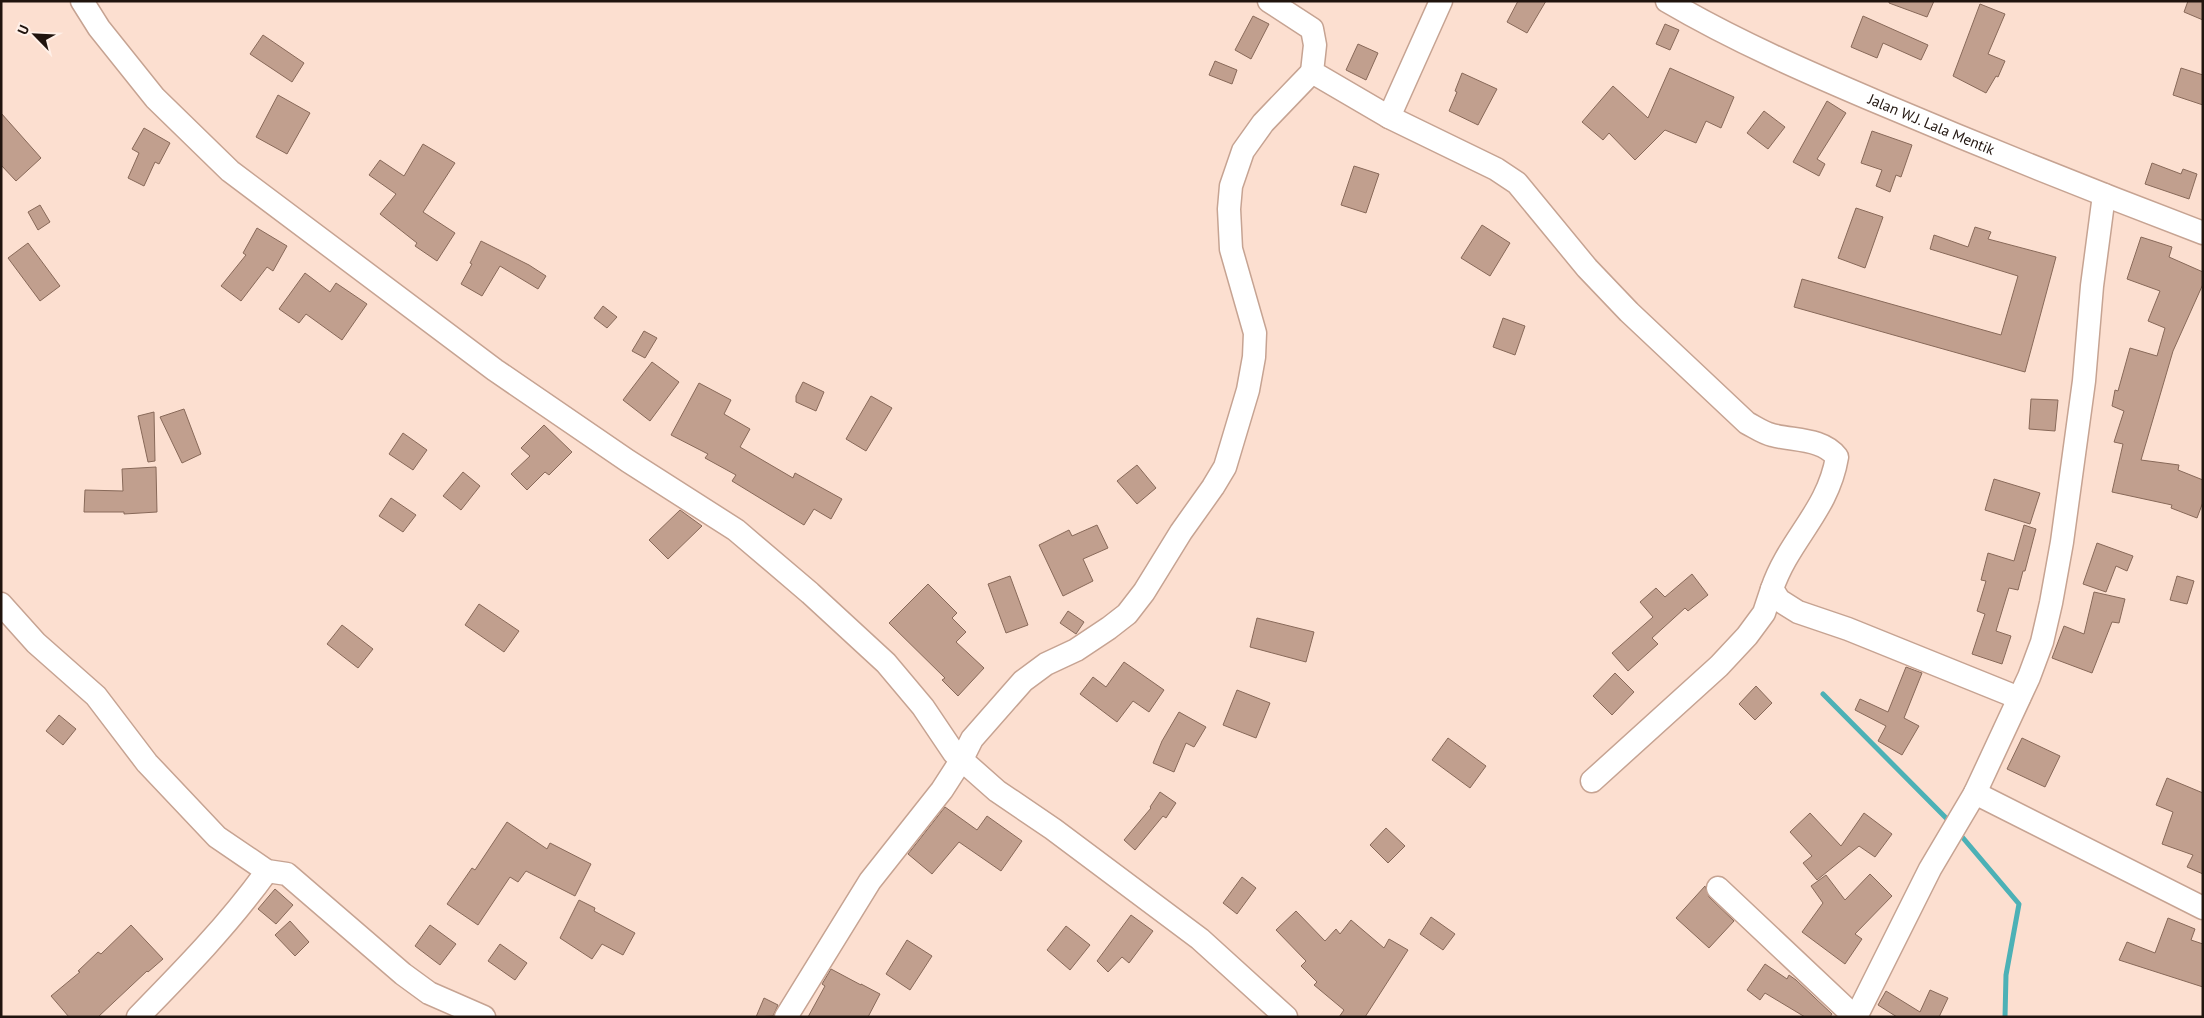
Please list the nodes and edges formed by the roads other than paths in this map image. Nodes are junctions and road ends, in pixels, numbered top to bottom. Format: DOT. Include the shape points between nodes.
graph roads {
  1 [pos="82,1"];
  2 [pos="1268,1"];
  3 [pos="1441,1"];
  4 [pos="1667,1"];
  5 [pos="1312,72"];
  6 [pos="1389,117"];
  7 [pos="2104,195"];
  8 [pos="2203,232"];
  9 [pos="1772,589"];
  10 [pos="1,604"];
  11 [pos="2019,698"];
  12 [pos="962,760"];
  13 [pos="1592,781"];
  14 [pos="1970,801"];
  15 [pos="267,871"];
  16 [pos="1718,888"];
  17 [pos="2203,908"];
  18 [pos="138,1017"];
  19 [pos="484,1017"];
  20 [pos="786,1017"];
  21 [pos="1286,1017"];
  22 [pos="1855,1017"];
  1 -- 12 [label="street" via="99,28 155,98 230,171 495,370 736,530 886,663"];
  2 -- 5 [label="street" via="1312,29 1315,44"];
  3 -- 6 [label="street"];
  4 -- 7 [label="street, Jalan W.J. Lala Mentik" via="1759,49 1848,89"];
  5 -- 6 [label="street"];
  5 -- 12 [label="street" via="1263,123 1243,151 1231,186 1231,249 1255,333 1248,390 1225,467 1127,614 1076,650 1046,664 1023,681 972,739"];
  6 -- 9 [label="street" via="1496,169 1517,183 1587,268 1629,312 1747,423 1770,434 1818,443 1831,449 1837,457 1834,477 1822,502 1779,568"];
  7 -- 8 [label="street, Jalan W.J. Lala Mentik"];
  7 -- 11 [label="street" via="2084,380 2052,603 2042,642"];
  9 -- 11 [label="street" via="1779,600 1798,612"];
  9 -- 13 [label="street" via="1764,613 1719,666"];
  10 -- 15 [label="street" via="36,643 96,696 147,762 217,837"];
  11 -- 14 [label="street"];
  12 -- 20 [label="street" via="870,881"];
  12 -- 21 [label="street" via="998,791 1200,939"];
  14 -- 17 [label="street"];
  14 -- 22 [label="street" via="1930,869"];
  15 -- 18 [label="street" via="245,902 196,958"];
  15 -- 19 [label="street" via="287,874 429,993"];
  16 -- 22 [label="street"];
}
